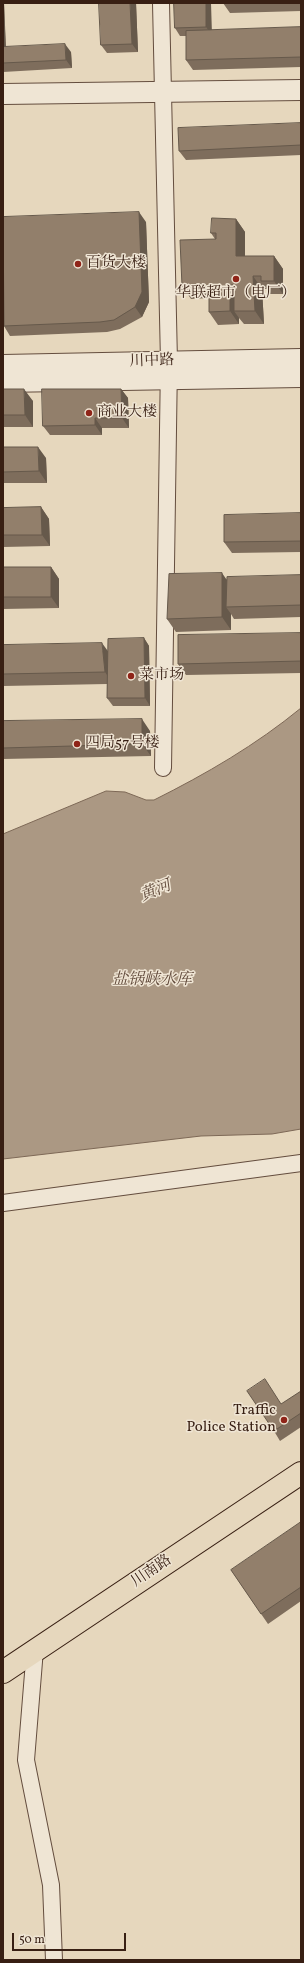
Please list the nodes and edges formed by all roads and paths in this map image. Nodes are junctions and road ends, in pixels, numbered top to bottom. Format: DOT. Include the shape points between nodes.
graph roads {
  1 [pos="161,3"];
  2 [pos="301,90"];
  3 [pos="163,92"];
  4 [pos="3,94"];
  5 [pos="301,359"];
  6 [pos="3,366"];
  7 [pos="169,371"];
  8 [pos="301,377"];
  9 [pos="3,382"];
  10 [pos="163,768"];
  11 [pos="301,1163"];
  12 [pos="3,1203"];
  13 [pos="301,1473"];
  14 [pos="36,1650"];
  15 [pos="3,1672"];
  16 [pos="54,1960"];
  1 -- 3 [label="street"];
  2 -- 3 [label="street"];
  3 -- 4 [label="street"];
  3 -- 7 [label="street"];
  5 -- 7 [label="street, 川中路"];
  6 -- 7 [label="street, 川中路"];
  7 -- 8 [label="street, 川中路"];
  7 -- 9 [label="street, 川中路"];
  7 -- 10 [label="street"];
  11 -- 12 [label="street"];
  13 -- 14 [label="main road, 川南路"];
  14 -- 15 [label="main road, 川南路"];
  14 -- 16 [label="street" via="26,1760 51,1885"];
}
